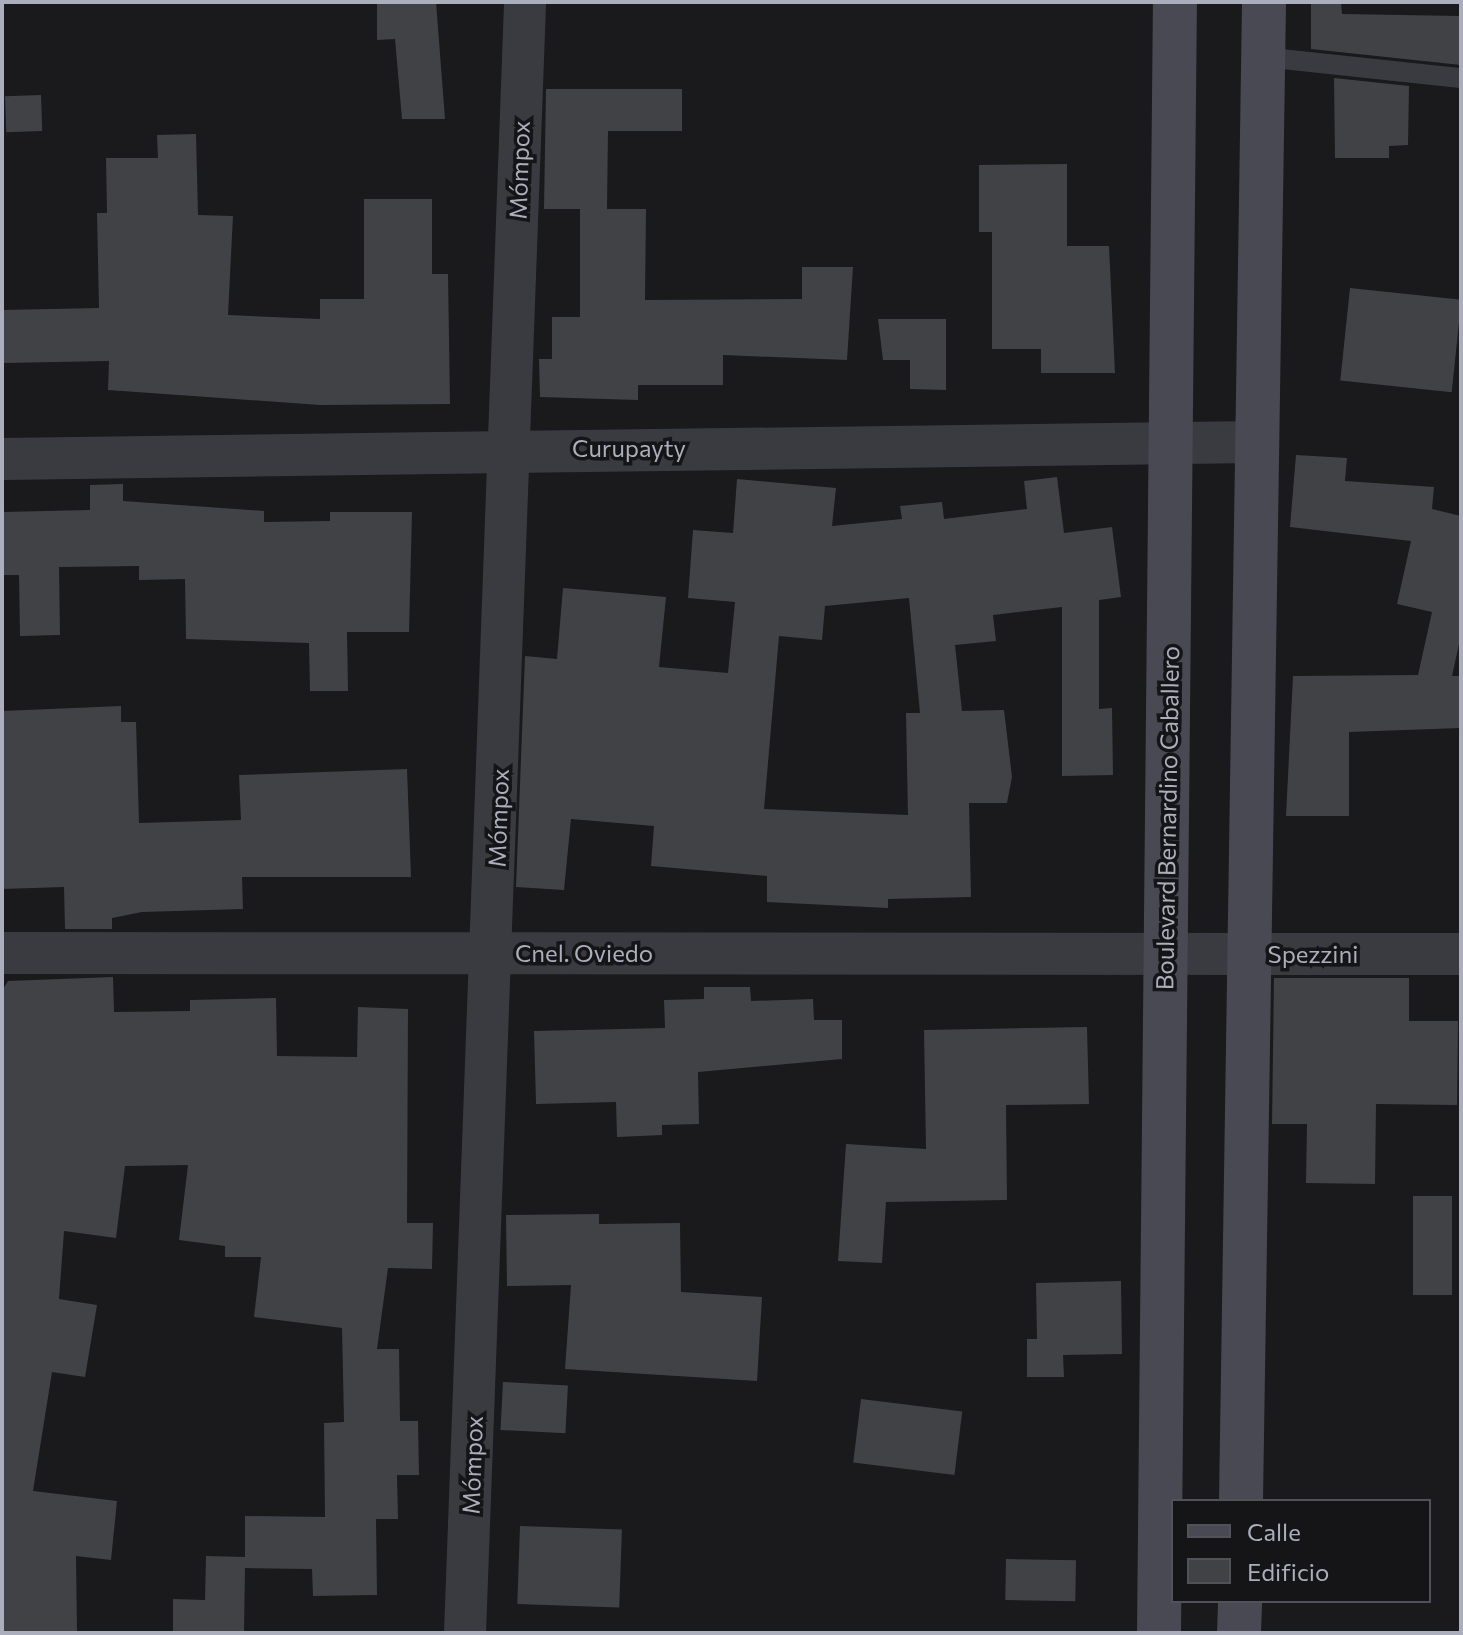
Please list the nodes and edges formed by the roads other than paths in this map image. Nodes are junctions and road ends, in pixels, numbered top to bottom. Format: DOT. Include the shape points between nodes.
graph roads {
  1 [pos="525,2"];
  2 [pos="1175,2"];
  3 [pos="1264,2"];
  4 [pos="1263,57"];
  5 [pos="1461,78"];
  6 [pos="1256,442"];
  7 [pos="1171,444"];
  8 [pos="509,449"];
  9 [pos="2,459"];
  10 [pos="2,953"];
  11 [pos="494,953"];
  12 [pos="1166,954"];
  13 [pos="1249,954"];
  14 [pos="1461,954"];
  15 [pos="1241,1499"];
  16 [pos="1240,1603"];
  17 [pos="465,1633"];
  18 [pos="1159,1633"];
  19 [pos="1239,1633"];
  1 -- 8 [label="street, Mómpox"];
  2 -- 7 [label="main road, Boulevard Bernardino Caballero"];
  3 -- 4 [label="main road"];
  4 -- 5 [label="lane"];
  4 -- 6 [label="main road"];
  6 -- 7 [label="street, Curupayty"];
  6 -- 13 [label="main road"];
  7 -- 8 [label="street, Curupayty"];
  7 -- 12 [label="main road, Boulevard Bernardino Caballero"];
  8 -- 9 [label="street, Curupayty"];
  8 -- 11 [label="street, Mómpox"];
  10 -- 11 [label="street, Cnel. Oviedo"];
  11 -- 12 [label="street, Cnel. Oviedo"];
  11 -- 17 [label="street, Mómpox"];
  12 -- 13 [label="street, Spezzini"];
  12 -- 18 [label="main road, Boulevard Bernardino Caballero"];
  13 -- 14 [label="street, Spezzini"];
  13 -- 15 [label="main road"];
  16 -- 19 [label="main road"];
}
